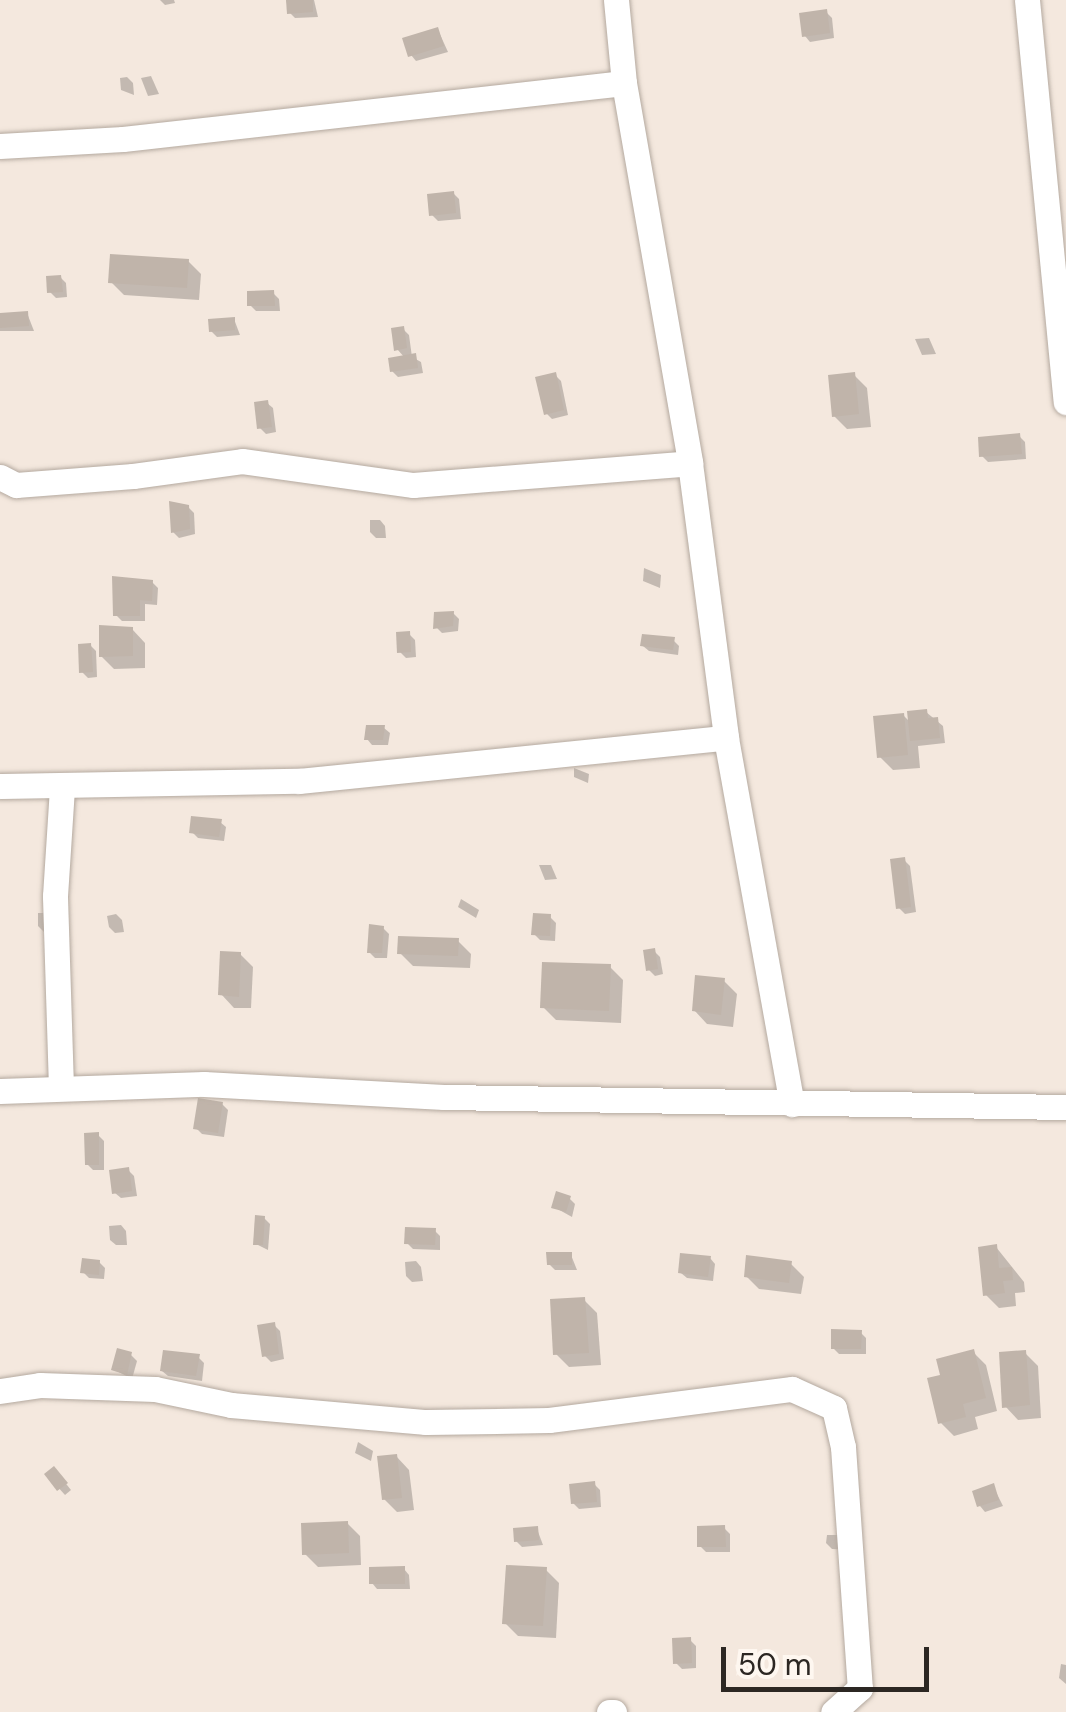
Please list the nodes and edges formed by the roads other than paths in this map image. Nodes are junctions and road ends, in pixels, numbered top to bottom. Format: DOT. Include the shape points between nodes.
graph roads {
  1 [pos="616,0"];
  2 [pos="1027,0"];
  3 [pos="624,83"];
  4 [pos="0,146"];
  5 [pos="1066,402"];
  6 [pos="690,463"];
  7 [pos="0,477"];
  8 [pos="726,738"];
  9 [pos="0,786"];
  10 [pos="62,787"];
  11 [pos="61,1088"];
  12 [pos="0,1090"];
  13 [pos="792,1104"];
  14 [pos="1066,1107"];
  15 [pos="0,1391"];
  16 [pos="833,1712"];
  1 -- 3 [label="street"];
  2 -- 5 [label="street"];
  3 -- 4 [label="street" via="123,139"];
  3 -- 6 [label="street"];
  6 -- 7 [label="street" via="413,486 242,462 16,485"];
  6 -- 8 [label="street"];
  8 -- 10 [label="street" via="299,781"];
  8 -- 13 [label="street"];
  9 -- 10 [label="street"];
  10 -- 11 [label="street" via="55,896"];
  11 -- 12 [label="street"];
  11 -- 13 [label="street" via="204,1084 444,1098"];
  13 -- 14 [label="street"];
  15 -- 16 [label="street" via="155,1390 231,1405 426,1422 549,1420 792,1389 834,1408 842,1447 860,1688"];
}
